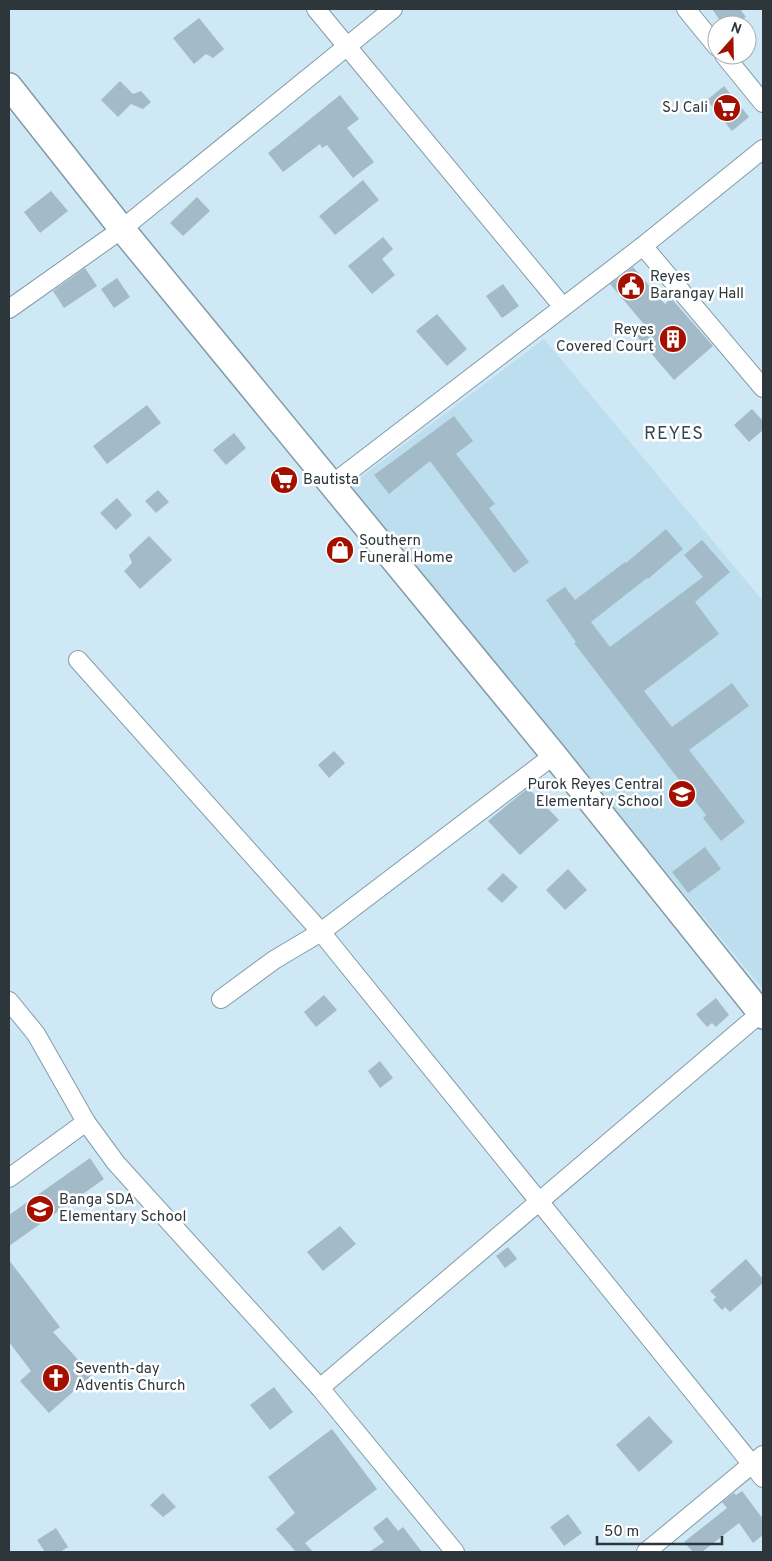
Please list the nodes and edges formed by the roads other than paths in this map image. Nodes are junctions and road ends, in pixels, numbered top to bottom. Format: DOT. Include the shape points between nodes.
graph roads {
  1 [pos="316,9"];
  2 [pos="393,9"];
  3 [pos="686,9"];
  4 [pos="707,35"];
  5 [pos="349,46"];
  6 [pos="732,65"];
  7 [pos="9,86"];
  8 [pos="763,103"];
  9 [pos="763,149"];
  10 [pos="122,229"];
  11 [pos="643,246"];
  12 [pos="563,308"];
  13 [pos="9,309"];
  14 [pos="763,388"];
  15 [pos="331,485"];
  16 [pos="78,660"];
  17 [pos="554,755"];
  18 [pos="321,932"];
  19 [pos="221,999"];
  20 [pos="9,1000"];
  21 [pos="763,1013"];
  22 [pos="86,1122"];
  23 [pos="9,1178"];
  24 [pos="540,1201"];
  25 [pos="320,1388"];
  26 [pos="758,1460"];
  27 [pos="763,1478"];
  28 [pos="455,1552"];
  29 [pos="646,1552"];
  1 -- 5 [label="street"];
  2 -- 5 [label="street"];
  3 -- 4 [label="street"];
  5 -- 10 [label="street"];
  5 -- 12 [label="street"];
  6 -- 8 [label="street"];
  7 -- 10 [label="main road"];
  9 -- 11 [label="street"];
  10 -- 13 [label="street"];
  10 -- 15 [label="main road"];
  11 -- 12 [label="street"];
  11 -- 14 [label="street"];
  12 -- 15 [label="street"];
  15 -- 17 [label="main road"];
  16 -- 18 [label="street"];
  17 -- 18 [label="street"];
  17 -- 21 [label="main road"];
  18 -- 19 [label="street" via="274,960"];
  18 -- 24 [label="street"];
  20 -- 22 [label="street" via="36,1034"];
  21 -- 24 [label="street"];
  22 -- 23 [label="street"];
  22 -- 25 [label="street" via="116,1163"];
  24 -- 25 [label="street"];
  24 -- 26 [label="street"];
  25 -- 28 [label="street"];
  26 -- 27 [label="street"];
  26 -- 29 [label="street"];
}
